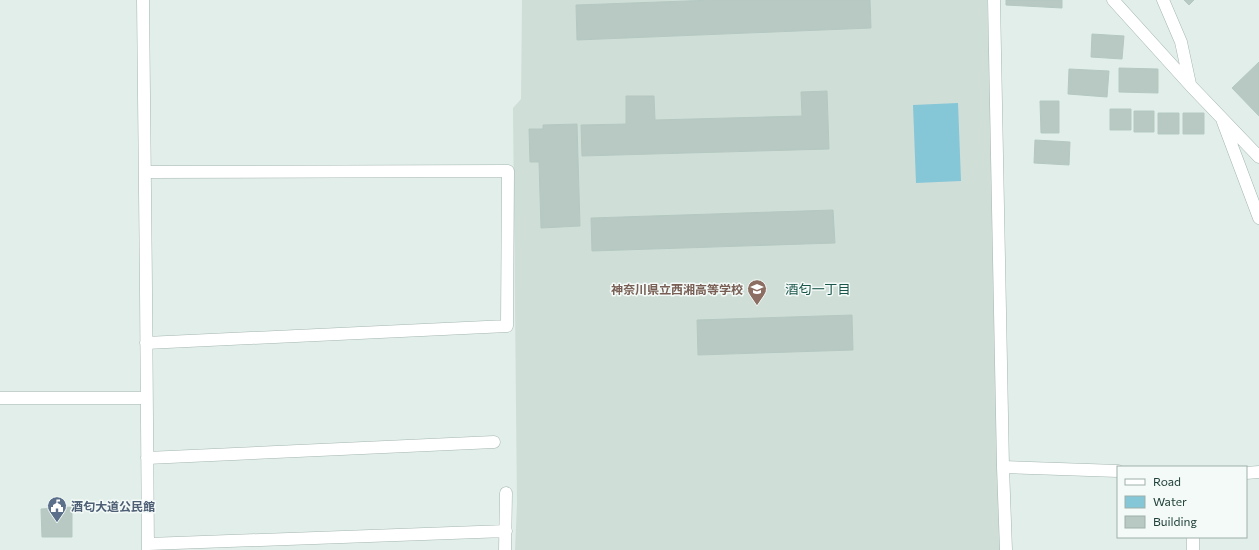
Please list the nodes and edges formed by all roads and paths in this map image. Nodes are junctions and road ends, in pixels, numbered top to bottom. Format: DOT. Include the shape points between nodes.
graph roads {
  1 [pos="143,0"];
  2 [pos="994,0"];
  3 [pos="1113,0"];
  4 [pos="1163,0"];
  5 [pos="1190,85"];
  6 [pos="1221,117"];
  7 [pos="1259,157"];
  8 [pos="146,172"];
  9 [pos="1259,218"];
  10 [pos="146,343"];
  11 [pos="0,398"];
  12 [pos="146,398"];
  13 [pos="494,442"];
  14 [pos="147,458"];
  15 [pos="1003,467"];
  16 [pos="1117,471"];
  17 [pos="1259,472"];
  18 [pos="1247,473"];
  19 [pos="506,493"];
  20 [pos="506,531"];
  21 [pos="1193,538"];
  22 [pos="148,547"];
  23 [pos="505,550"];
  24 [pos="1006,550"];
  25 [pos="1193,550"];
  1 -- 8 [label="street"];
  2 -- 15 [label="street"];
  3 -- 5 [label="street"];
  4 -- 5 [label="street" via="1181,42"];
  5 -- 6 [label="street"];
  6 -- 7 [label="street"];
  6 -- 9 [label="street"];
  8 -- 10 [label="street"];
  8 -- 10 [label="street" via="508,171 507,326"];
  10 -- 12 [label="street"];
  11 -- 12 [label="street"];
  12 -- 14 [label="street"];
  13 -- 14 [label="street"];
  14 -- 22 [label="street"];
  15 -- 16 [label="street"];
  15 -- 24 [label="street"];
  17 -- 18 [label="street"];
  19 -- 20 [label="street"];
  20 -- 22 [label="street"];
  20 -- 23 [label="street"];
  21 -- 25 [label="street"];
}
